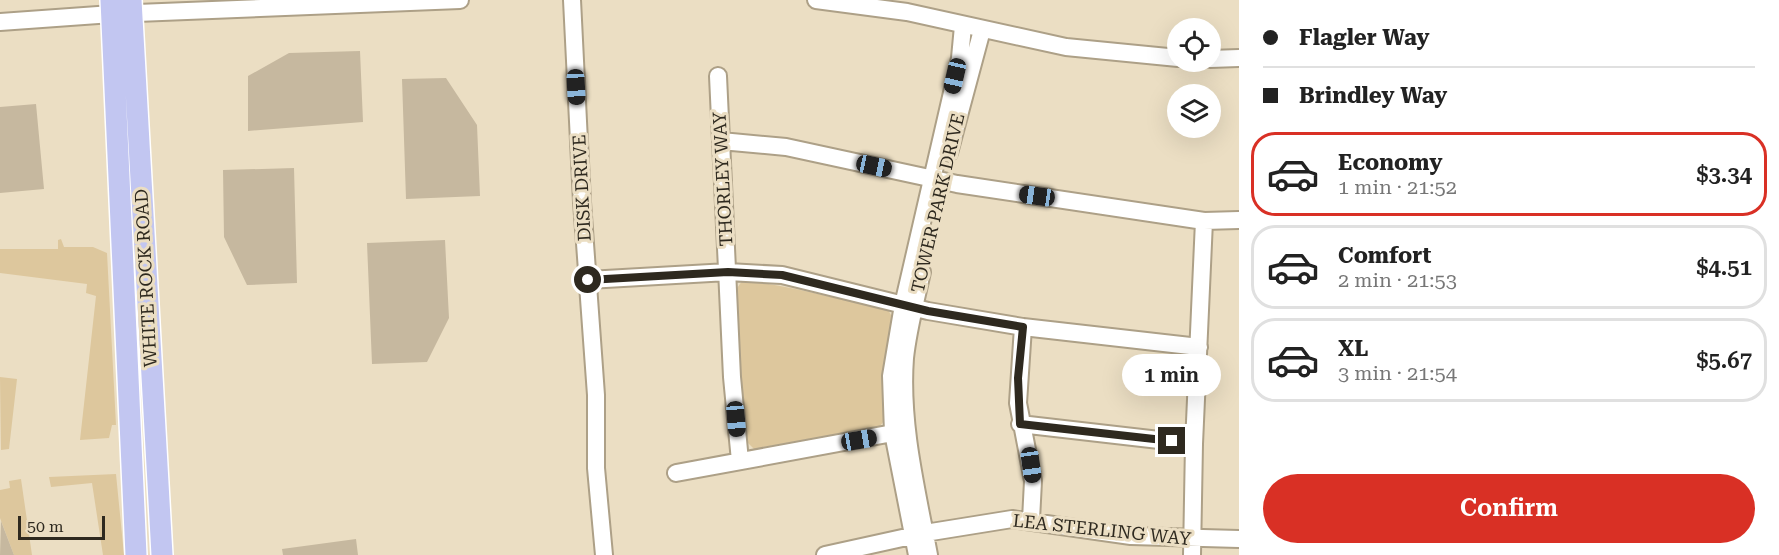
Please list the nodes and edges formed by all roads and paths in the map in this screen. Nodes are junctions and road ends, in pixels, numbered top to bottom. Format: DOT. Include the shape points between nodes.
graph roads {
  1 [pos="460,0"];
  2 [pos="572,0"];
  3 [pos="816,0"];
  4 [pos="121,7"];
  5 [pos="0,22"];
  6 [pos="963,26"];
  7 [pos="982,30"];
  8 [pos="1167,57"];
  9 [pos="1239,58"];
  10 [pos="1221,59"];
  11 [pos="718,76"];
  12 [pos="721,141"];
  13 [pos="937,180"];
  14 [pos="1239,220"];
  15 [pos="1204,221"];
  16 [pos="728,272"];
  17 [pos="588,280"];
  18 [pos="908,306"];
  19 [pos="1023,327"];
  20 [pos="1199,347"];
  21 [pos="1020,424"];
  22 [pos="893,433"];
  23 [pos="1194,444"];
  24 [pos="740,461"];
  25 [pos="676,473"];
  26 [pos="1031,520"];
  27 [pos="919,535"];
  28 [pos="1239,539"];
  29 [pos="1192,547"];
  30 [pos="136,555"];
  31 [pos="162,555"];
  32 [pos="604,555"];
  33 [pos="825,555"];
  34 [pos="917,555"];
  35 [pos="929,555"];
  1 -- 4 [label="street"];
  2 -- 17 [label="street, DISK DRIVE"];
  3 -- 6 [label="street" via="907,12"];
  4 -- 5 [label="street"];
  4 -- 30 [label="main road, WHITE ROCK ROAD"];
  4 -- 31 [label="main road, WHITE ROCK ROAD"];
  6 -- 7 [label="street"];
  6 -- 13 [label="street, TOWER PARK DRIVE"];
  7 -- 8 [label="street" via="1065,47"];
  7 -- 13 [label="street, TOWER PARK DRIVE"];
  9 -- 10 [label="street"];
  11 -- 12 [label="street, THORLEY WAY"];
  12 -- 13 [label="street" via="786,147"];
  12 -- 16 [label="street, THORLEY WAY"];
  13 -- 15 [label="street"];
  13 -- 18 [label="street, TOWER PARK DRIVE"];
  14 -- 15 [label="street"];
  15 -- 20 [label="street"];
  16 -- 17 [label="street"];
  16 -- 18 [label="street" via="782,275"];
  16 -- 24 [label="street, THORLEY WAY"];
  17 -- 32 [label="street, DISK DRIVE"];
  18 -- 19 [label="street"];
  18 -- 22 [label="street, TOWER PARK DRIVE" via="891,376"];
  18 -- 27 [label="street, TOWER PARK DRIVE" via="905,411"];
  19 -- 20 [label="street"];
  19 -- 21 [label="street" via="1018,378"];
  20 -- 23 [label="street"];
  21 -- 23 [label="street"];
  21 -- 26 [label="street" via="1033,481"];
  22 -- 24 [label="street"];
  22 -- 27 [label="street, TOWER PARK DRIVE"];
  23 -- 29 [label="street"];
  24 -- 25 [label="street"];
  26 -- 27 [label="street, LEA STERLING WAY" via="1012,519"];
  26 -- 29 [label="street, LEA STERLING WAY"];
  27 -- 33 [label="street, LEA STERLING WAY"];
  27 -- 34 [label="street, TOWER PARK DRIVE"];
  27 -- 35 [label="street, TOWER PARK DRIVE"];
  28 -- 29 [label="street, LEA STERLING WAY"];
}
